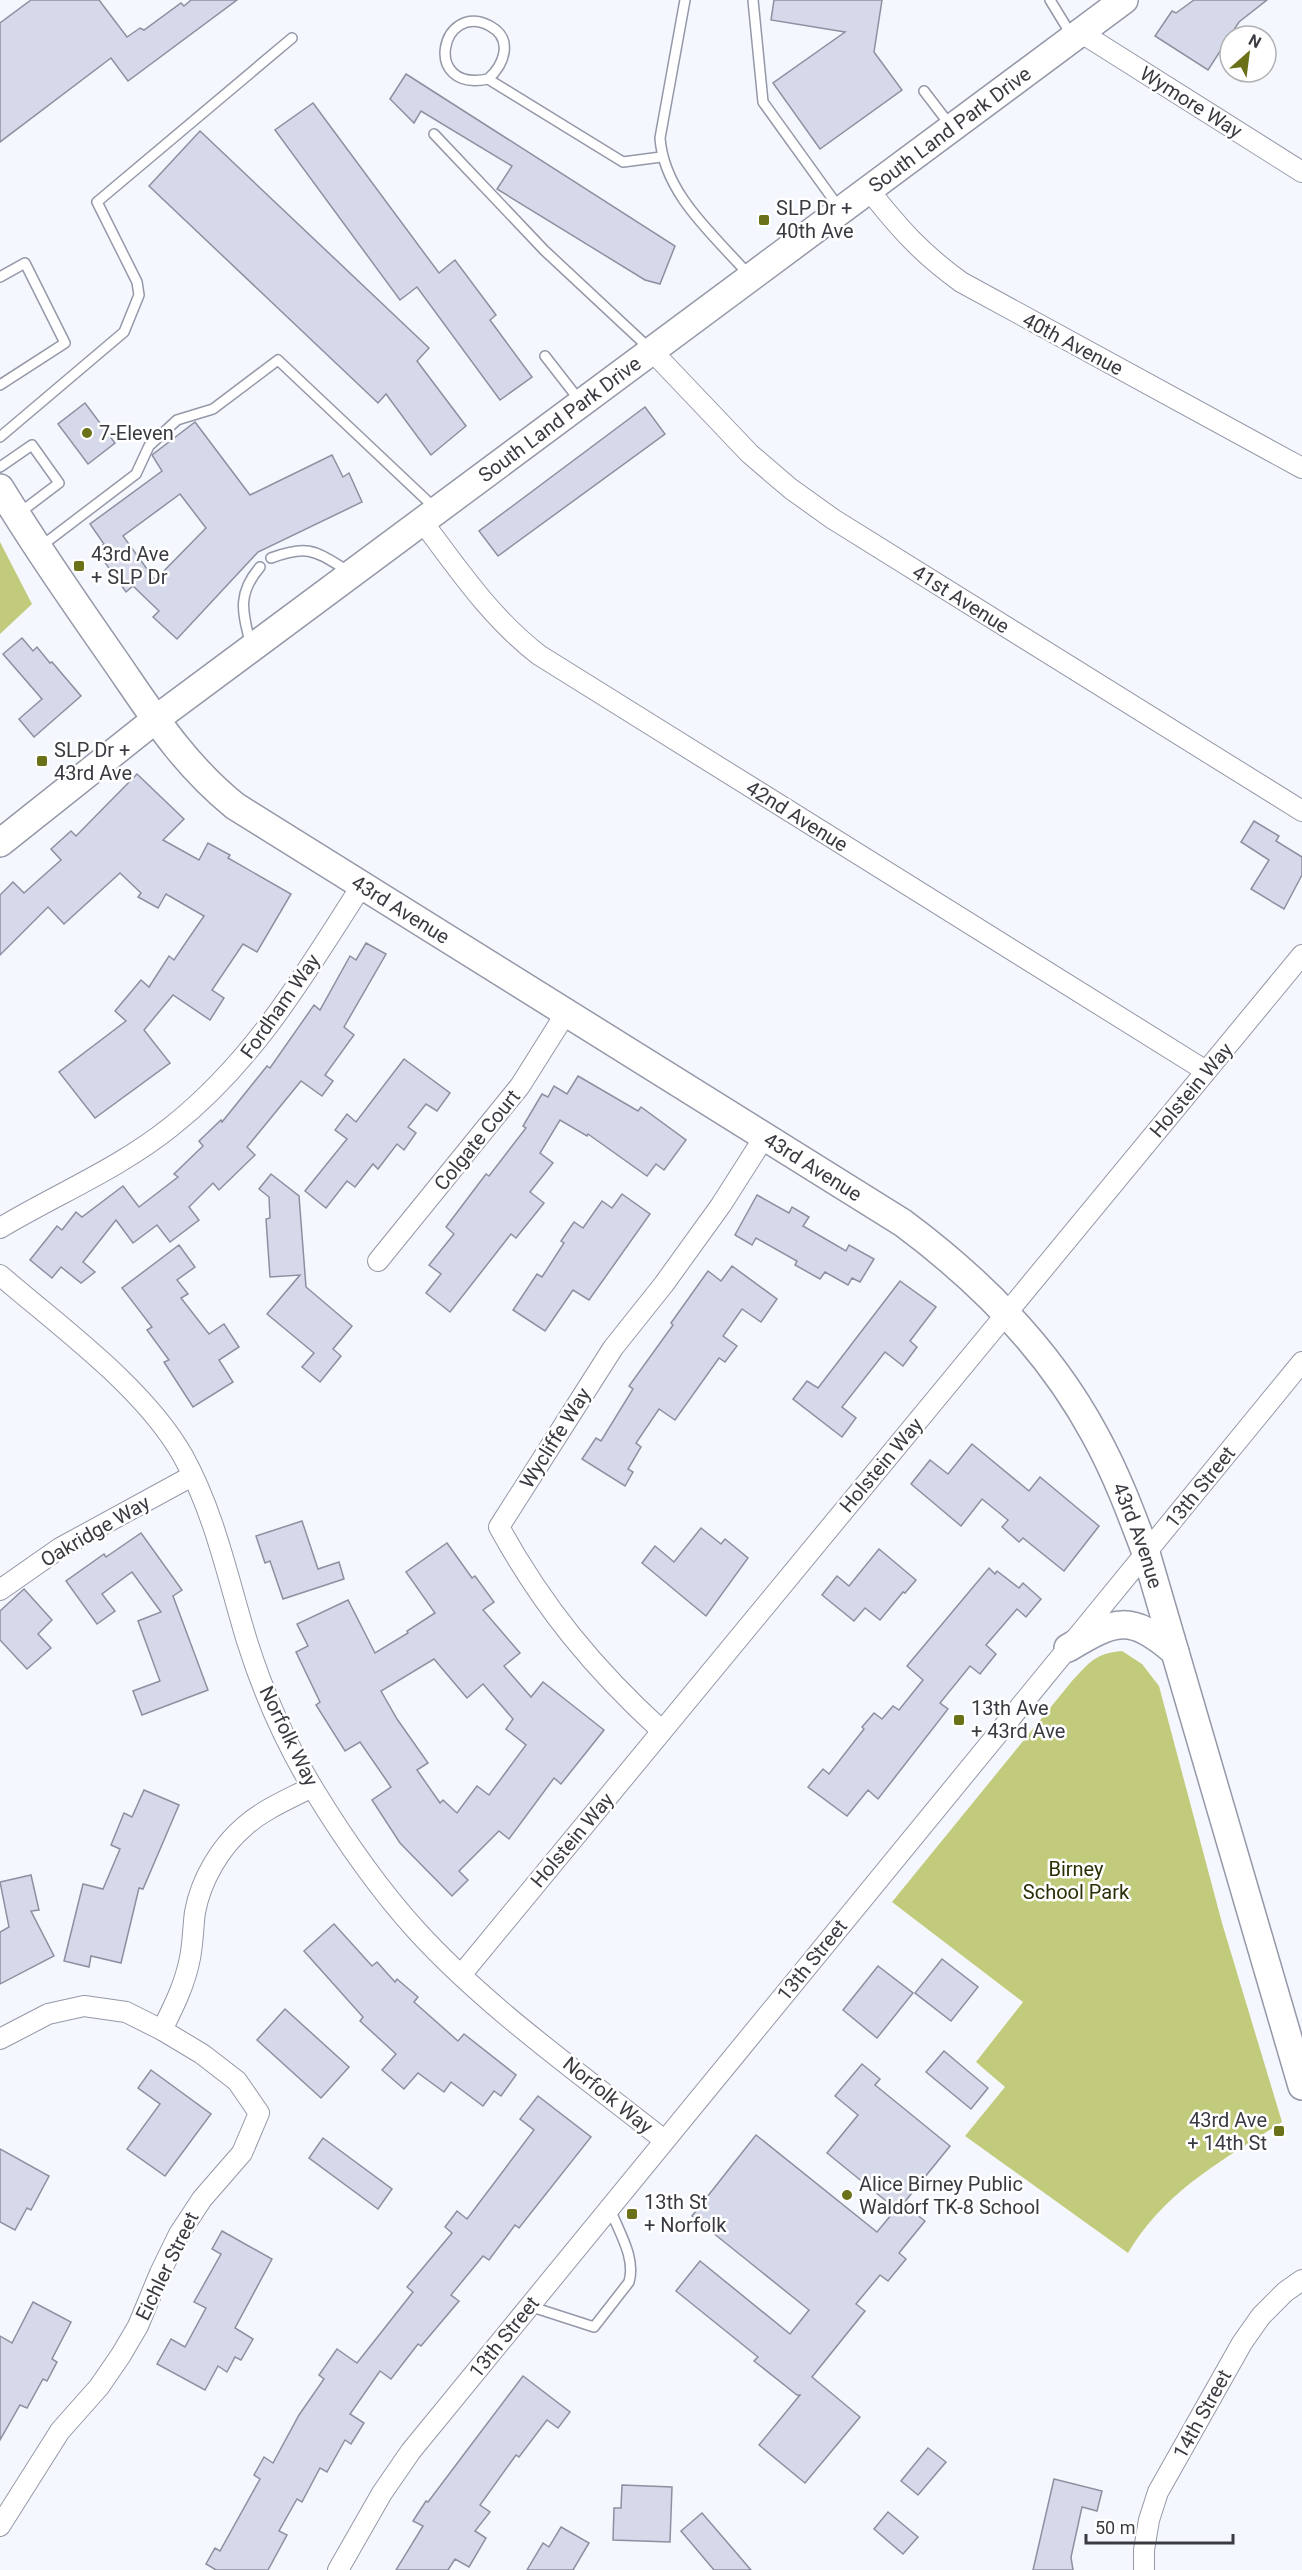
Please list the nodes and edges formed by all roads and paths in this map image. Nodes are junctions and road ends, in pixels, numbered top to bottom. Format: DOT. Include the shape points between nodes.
graph roads {
  1 [pos="685,0"];
  2 [pos="753,0"];
  3 [pos="1050,0"];
  4 [pos="1124,0"];
  5 [pos="1077,35"];
  6 [pos="292,38"];
  7 [pos="488,79"];
  8 [pos="924,91"];
  9 [pos="952,128"];
  10 [pos="434,134"];
  11 [pos="661,158"];
  12 [pos="1302,172"];
  13 [pos="868,190"];
  14 [pos="841,210"];
  15 [pos="0,277"];
  16 [pos="751,277"];
  17 [pos="651,350"];
  18 [pos="545,356"];
  19 [pos="0,385"];
  20 [pos="582,402"];
  21 [pos="0,437"];
  22 [pos="0,466"];
  23 [pos="1302,468"];
  24 [pos="0,488"];
  25 [pos="16,515"];
  26 [pos="430,515"];
  27 [pos="38,549"];
  28 [pos="271,558"];
  29 [pos="260,567"];
  30 [pos="351,574"];
  31 [pos="251,648"];
  32 [pos="156,719"];
  33 [pos="1302,811"];
  34 [pos="0,843"];
  35 [pos="362,885"];
  36 [pos="1302,955"];
  37 [pos="566,1012"];
  38 [pos="1206,1071"];
  39 [pos="765,1136"];
  40 [pos="0,1228"];
  41 [pos="378,1261"];
  42 [pos="0,1275"];
  43 [pos="1007,1313"];
  44 [pos="1302,1362"];
  45 [pos="192,1476"];
  46 [pos="1146,1553"];
  47 [pos="0,1590"];
  48 [pos="1068,1648"];
  49 [pos="1175,1652"];
  50 [pos="662,1731"];
  51 [pos="312,1787"];
  52 [pos="461,1975"];
  53 [pos="162,2030"];
  54 [pos="0,2039"];
  55 [pos="1302,2086"];
  56 [pos="664,2140"];
  57 [pos="609,2208"];
  58 [pos="1302,2280"];
  59 [pos="529,2306"];
  60 [pos="0,2526"];
  61 [pos="338,2570"];
  62 [pos="1144,2570"];
  1 -- 11 [label="lane" via="660,138"];
  2 -- 14 [label="lane" via="763,102"];
  3 -- 5 [label="lane"];
  4 -- 5 [label="street, South Land Park Drive"];
  5 -- 9 [label="street, South Land Park Drive"];
  5 -- 12 [label="street, Wymore Way"];
  6 -- 21 [label="lane" via="97,202 137,282 139,295 124,332"];
  7 -- 7 [label="lane" via="500,69 505,54 502,38 491,26 476,21 460,24 448,35 443,50 447,65 457,77 472,82"];
  7 -- 11 [label="lane" via="622,162"];
  8 -- 9 [label="lane"];
  9 -- 13 [label="street, South Land Park Drive"];
  10 -- 17 [label="lane" via="544,249"];
  11 -- 16 [label="lane" via="678,194"];
  13 -- 14 [label="street, South Land Park Drive"];
  13 -- 23 [label="street, 40th Avenue" via="907,238 961,282"];
  14 -- 16 [label="street, South Land Park Drive"];
  15 -- 19 [label="lane" via="25,263 65,343"];
  16 -- 17 [label="street, South Land Park Drive"];
  17 -- 20 [label="street, South Land Park Drive"];
  17 -- 33 [label="street, 41st Avenue" via="750,454 833,519"];
  18 -- 20 [label="lane"];
  20 -- 26 [label="street, South Land Park Drive"];
  22 -- 25 [label="lane" via="32,446 59,483"];
  24 -- 25 [label="street, 43rd Avenue"];
  25 -- 27 [label="street, 43rd Avenue"];
  26 -- 27 [label="lane" via="278,360 213,409 177,420 149,446 136,474"];
  26 -- 30 [label="street, South Land Park Drive"];
  26 -- 38 [label="street, 42nd Avenue" via="491,612 539,655"];
  27 -- 32 [label="street, 43rd Avenue"];
  28 -- 30 [label="lane" via="292,550 316,551"];
  29 -- 31 [label="lane" via="252,576 241,605"];
  30 -- 31 [label="street, South Land Park Drive"];
  31 -- 32 [label="street, South Land Park Drive"];
  32 -- 34 [label="street, South Land Park Drive"];
  32 -- 35 [label="street, 43rd Avenue" via="185,760 227,799"];
  35 -- 37 [label="street, 43rd Avenue"];
  35 -- 40 [label="street, Fordham Way" via="266,1031 205,1098 141,1148"];
  36 -- 38 [label="street, Holstein Way"];
  37 -- 39 [label="street, 43rd Avenue"];
  37 -- 41 [label="street, Colgate Court" via="520,1086"];
  38 -- 43 [label="street, Holstein Way"];
  39 -- 43 [label="street, 43rd Avenue" via="903,1223 951,1259"];
  39 -- 50 [label="street, Wycliffe Way" via="721,1205 607,1357 499,1527 553,1615 589,1660"];
  42 -- 45 [label="street, Norfolk Way" via="138,1398 162,1425"];
  43 -- 46 [label="street, 43rd Avenue" via="1046,1360 1095,1434"];
  43 -- 50 [label="street, Holstein Way"];
  44 -- 46 [label="street, 13th Street"];
  45 -- 47 [label="street, Oakridge Way" via="60,1548"];
  45 -- 51 [label="street, Norfolk Way" via="220,1544 264,1686"];
  46 -- 48 [label="street, 13th Street"];
  46 -- 49 [label="street, 43rd Avenue"];
  48 -- 49 [label="street" via="1116,1624 1145,1631"];
  48 -- 56 [label="street, 13th Street"];
  49 -- 55 [label="street, 43rd Avenue"];
  50 -- 52 [label="street, Holstein Way"];
  51 -- 52 [label="street, Norfolk Way" via="381,1888"];
  51 -- 53 [label="street" via="244,1826 211,1867 195,1912 191,1957 183,1988"];
  52 -- 56 [label="street, Norfolk Way"];
  53 -- 54 [label="street" via="126,2012 84,2006 48,2014"];
  53 -- 60 [label="street, Eichler Street" via="237,2081 259,2113 242,2153 220,2175 179,2234 121,2355 60,2431"];
  56 -- 57 [label="street, 13th Street"];
  57 -- 59 [label="street, 13th Street"];
  57 -- 59 [label="lane" via="629,2256 631,2274 629,2282 594,2326"];
  58 -- 62 [label="street, 14th Street" via="1261,2316 1242,2343 1158,2492 1149,2520"];
  59 -- 61 [label="street, 13th Street" via="411,2451"];
}
